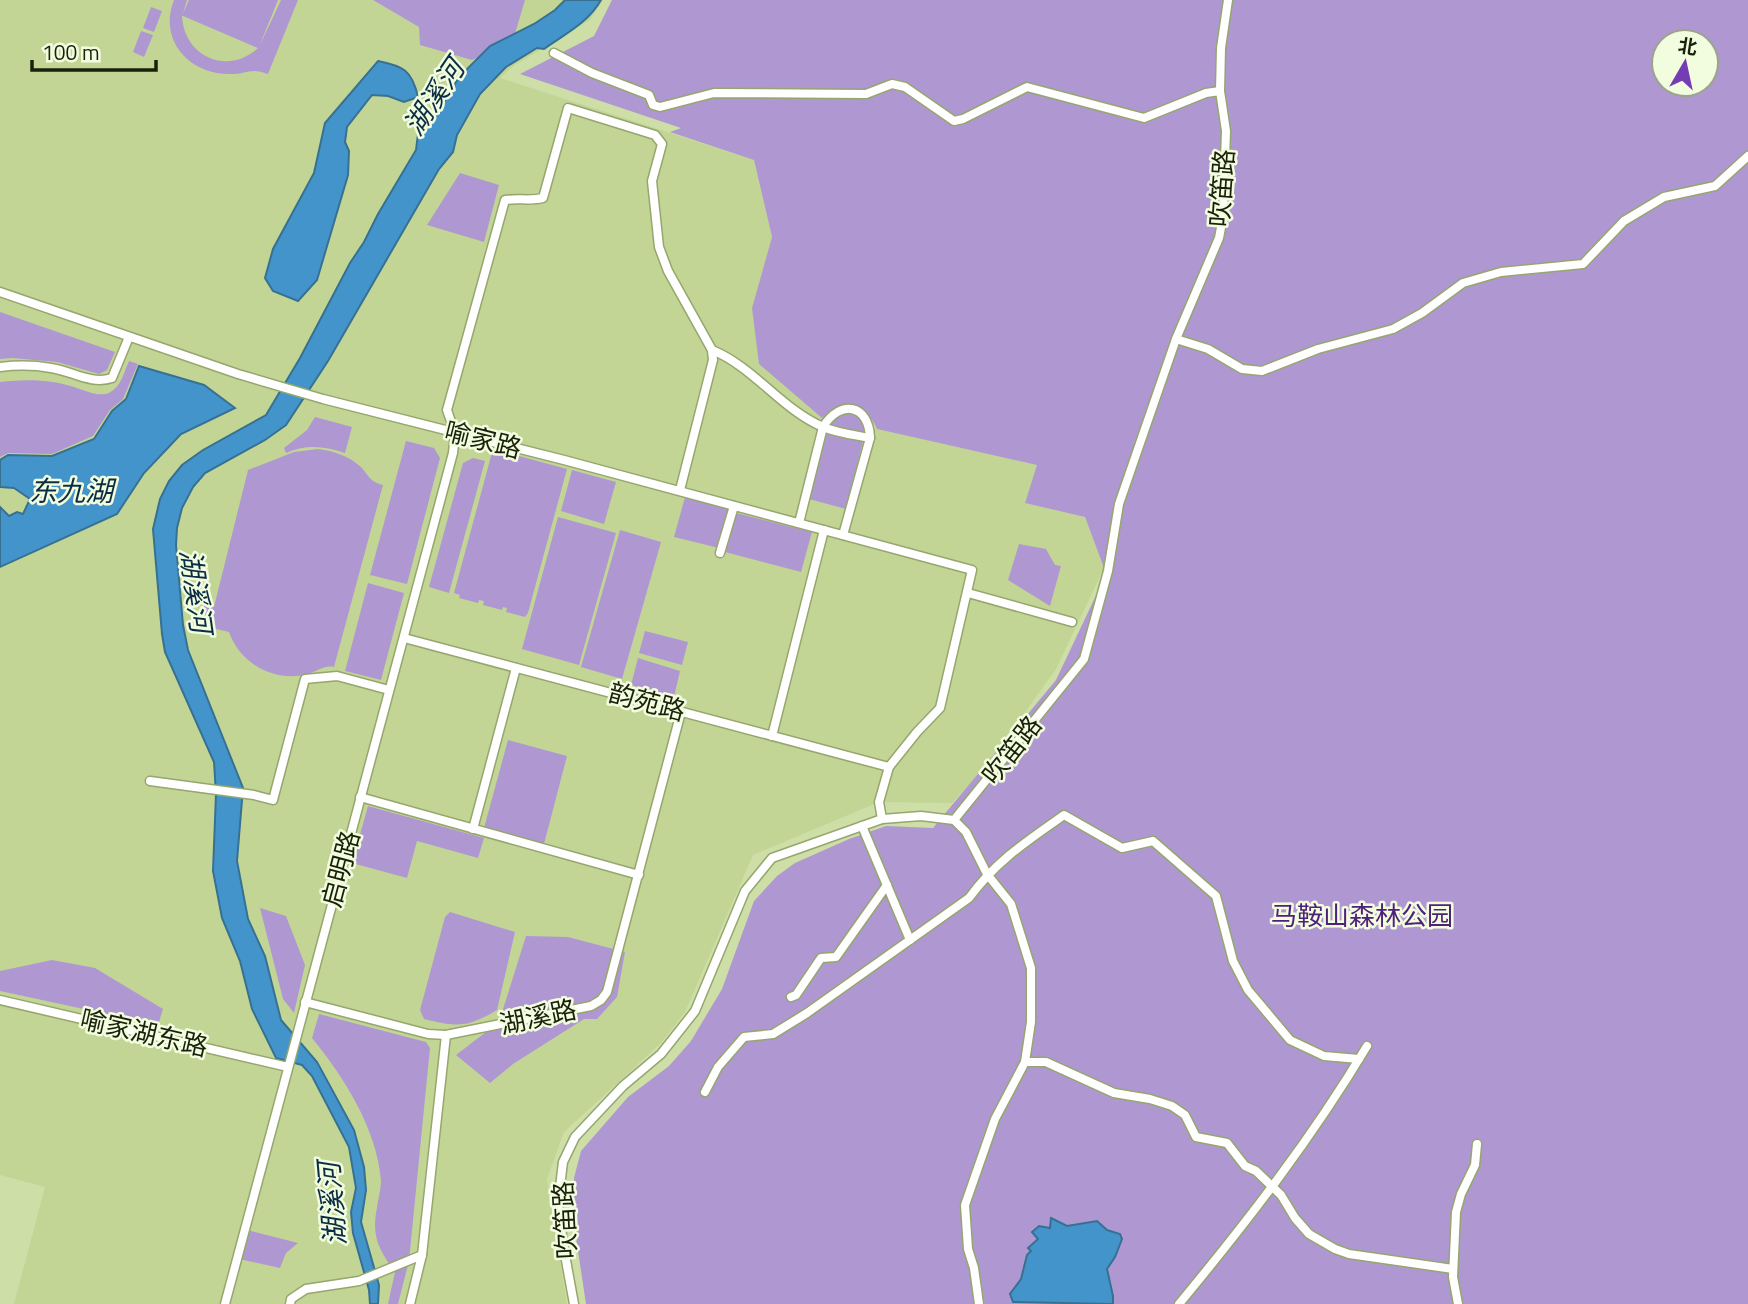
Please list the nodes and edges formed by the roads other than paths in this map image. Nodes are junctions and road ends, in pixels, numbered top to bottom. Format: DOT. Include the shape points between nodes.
graph roads {
  1 [pos="1228,0"];
  2 [pos="554,54"];
  3 [pos="1220,91"];
  4 [pos="1748,156"];
  5 [pos="0,292"];
  6 [pos="129,337"];
  7 [pos="1176,339"];
  8 [pos="712,350"];
  9 [pos="0,367"];
  10 [pos="823,427"];
  11 [pos="456,433"];
  12 [pos="870,438"];
  13 [pos="680,490"];
  14 [pos="734,506"];
  15 [pos="799,523"];
  16 [pos="824,530"];
  17 [pos="843,535"];
  18 [pos="720,553"];
  19 [pos="968,593"];
  20 [pos="1072,622"];
  21 [pos="404,638"];
  22 [pos="516,668"];
  23 [pos="389,690"];
  24 [pos="681,712"];
  25 [pos="772,736"];
  26 [pos="889,767"];
  27 [pos="150,781"];
  28 [pos="360,797"];
  29 [pos="882,819"];
  30 [pos="954,820"];
  31 [pos="862,826"];
  32 [pos="473,830"];
  33 [pos="986,874"];
  34 [pos="639,875"];
  35 [pos="887,885"];
  36 [pos="910,940"];
  37 [pos="791,997"];
  38 [pos="0,1000"];
  39 [pos="305,1002"];
  40 [pos="446,1035"];
  41 [pos="1367,1046"];
  42 [pos="1359,1059"];
  43 [pos="1025,1062"];
  44 [pos="288,1066"];
  45 [pos="705,1092"];
  46 [pos="1477,1144"];
  47 [pos="1272,1187"];
  48 [pos="422,1255"];
  49 [pos="1453,1269"];
  50 [pos="225,1304"];
  51 [pos="290,1304"];
  52 [pos="410,1304"];
  53 [pos="574,1304"];
  54 [pos="979,1304"];
  55 [pos="1179,1304"];
  56 [pos="1458,1304"];
  1 -- 3 [label="street, 吹笛路"];
  2 -- 3 [label="street" via="649,95 653,105 660,107 714,93 866,94 892,84 954,121 1027,87 1144,118"];
  3 -- 7 [label="street, 吹笛路" via="1226,131 1223,217 1219,239"];
  4 -- 7 [label="street" via="1715,186 1664,197 1624,221 1583,264 1502,272 1463,284 1392,330 1318,349 1262,371 1242,369 1208,349"];
  5 -- 6 [label="street, 喻家路"];
  6 -- 9 [label="street" via="112,378 102,381 52,368"];
  6 -- 11 [label="street, 喻家路" via="323,399"];
  7 -- 30 [label="street, 吹笛路" via="1119,504 1108,571 1084,659"];
  8 -- 10 [label="street"];
  8 -- 11 [label="street" via="659,247 652,181 662,144 655,135 568,108 542,198 505,200 447,410"];
  8 -- 13 [label="street"];
  10 -- 12 [label="street"];
  10 -- 12 [label="street" via="830,415 854,409 870,424"];
  10 -- 15 [label="street"];
  11 -- 13 [label="street, 喻家路"];
  11 -- 21 [label="street, 启明路"];
  12 -- 17 [label="street"];
  13 -- 14 [label="street, 喻家路"];
  14 -- 15 [label="street, 喻家路"];
  14 -- 18 [label="street"];
  15 -- 16 [label="street, 喻家路"];
  16 -- 17 [label="street, 喻家路"];
  16 -- 25 [label="street"];
  17 -- 19 [label="street, 喻家路" via="972,570"];
  19 -- 20 [label="street"];
  19 -- 26 [label="street" via="940,708"];
  21 -- 22 [label="street, 韵苑路"];
  21 -- 23 [label="street, 启明路"];
  22 -- 24 [label="street, 韵苑路"];
  22 -- 32 [label="street"];
  23 -- 27 [label="street" via="337,676 305,678 273,800"];
  23 -- 28 [label="street, 启明路"];
  24 -- 25 [label="street, 韵苑路"];
  24 -- 34 [label="street, 湖溪路"];
  25 -- 26 [label="street, 韵苑路"];
  26 -- 29 [label="street" via="879,802"];
  28 -- 32 [label="street"];
  28 -- 39 [label="street, 启明路"];
  29 -- 30 [label="street, 吹笛路" via="921,816"];
  29 -- 31 [label="street, 吹笛路"];
  30 -- 33 [label="street" via="966,832"];
  31 -- 35 [label="street"];
  31 -- 53 [label="street, 吹笛路" via="772,858 745,891 695,1011 661,1054 575,1137 563,1162 558,1203"];
  32 -- 34 [label="street"];
  33 -- 36 [label="street" via="969,898"];
  33 -- 42 [label="street" via="1064,815 1122,848 1153,841 1216,896 1233,961 1248,990 1290,1040 1324,1056"];
  33 -- 43 [label="street" via="1011,904 1031,968"];
  34 -- 40 [label="street, 湖溪路" via="601,1000 579,1009"];
  35 -- 36 [label="street"];
  35 -- 37 [label="street" via="836,957 821,958"];
  36 -- 45 [label="street" via="773,1034 744,1037 718,1067"];
  38 -- 44 [label="street, 喻家湖东路"];
  39 -- 40 [label="street"];
  39 -- 44 [label="street, 启明路"];
  40 -- 48 [label="street"];
  41 -- 42 [label="street"];
  42 -- 47 [label="street"];
  43 -- 47 [label="street" via="1046,1062 1114,1093 1172,1106 1185,1115 1196,1137 1227,1143 1245,1166"];
  43 -- 54 [label="street" via="995,1119 965,1205"];
  44 -- 50 [label="street, 启明路"];
  46 -- 49 [label="street" via="1475,1165 1456,1212"];
  47 -- 49 [label="street" via="1309,1234 1335,1250"];
  47 -- 55 [label="street"];
  48 -- 51 [label="street" via="359,1281 306,1289"];
  48 -- 52 [label="street"];
  49 -- 56 [label="street"];
}
